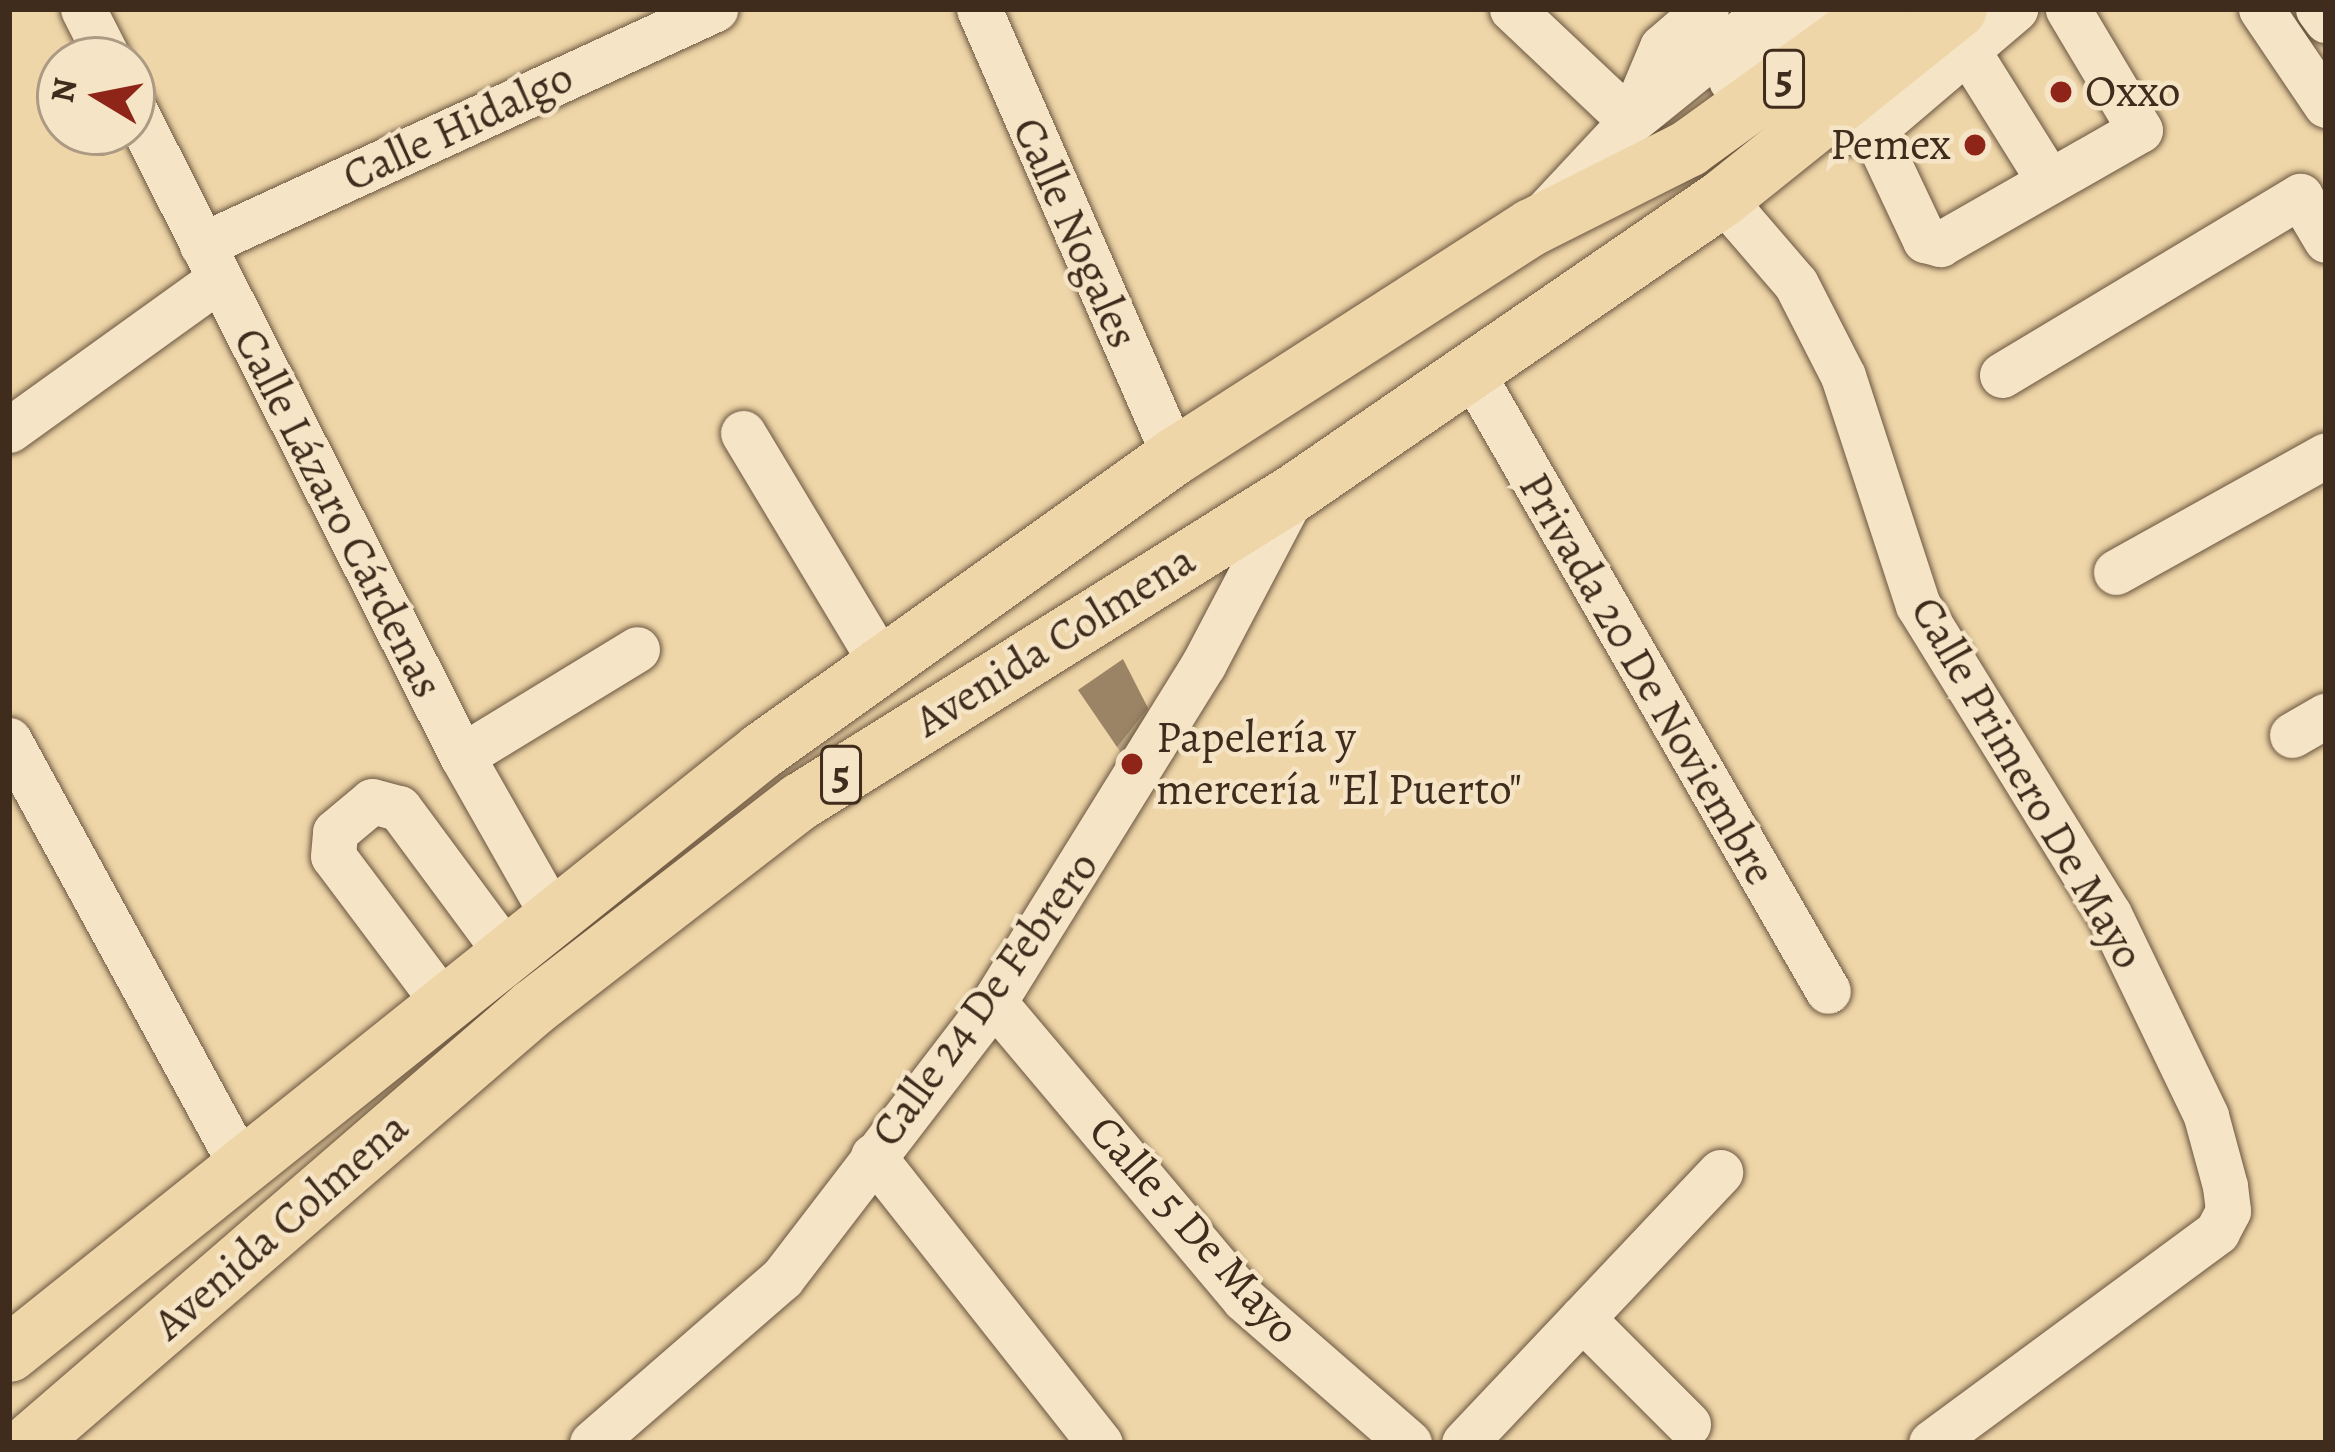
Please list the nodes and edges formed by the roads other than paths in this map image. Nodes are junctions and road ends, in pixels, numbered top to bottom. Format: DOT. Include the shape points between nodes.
graph roads {
  1 [pos="83,9"];
  2 [pos="979,9"];
  3 [pos="1512,9"];
  4 [pos="1706,9"];
  5 [pos="1770,9"];
  6 [pos="1822,9"];
  7 [pos="1881,9"];
  8 [pos="2015,9"];
  9 [pos="2068,9"];
  10 [pos="2261,9"];
  11 [pos="2318,9"];
  12 [pos="707,10"];
  13 [pos="2326,20"];
  14 [pos="1962,28"];
  15 [pos="97,36"];
  16 [pos="2326,105"];
  17 [pos="1631,121"];
  18 [pos="1873,130"];
  19 [pos="1803,136"];
  20 [pos="156,154"];
  21 [pos="2049,181"];
  22 [pos="1722,198"];
  23 [pos="1532,227"];
  24 [pos="2326,240"];
  25 [pos="210,262"];
  26 [pos="1468,366"];
  27 [pos="2002,376"];
  28 [pos="9,430"];
  29 [pos="743,433"];
  30 [pos="2326,455"];
  31 [pos="1174,456"];
  32 [pos="1294,492"];
  33 [pos="2116,572"];
  34 [pos="637,649"];
  35 [pos="885,669"];
  36 [pos="9,740"];
  37 [pos="462,756"];
  38 [pos="554,916"];
  39 [pos="504,950"];
  40 [pos="1828,991"];
  41 [pos="442,1001"];
  42 [pos="994,1003"];
  43 [pos="873,1156"];
  44 [pos="243,1169"];
  45 [pos="1720,1172"];
  46 [pos="1582,1318"];
  47 [pos="9,1353"];
  48 [pos="1688,1424"];
  49 [pos="28,1443"];
  50 [pos="592,1443"];
  51 [pos="1100,1443"];
  52 [pos="1409,1443"];
  53 [pos="1464,1443"];
  54 [pos="1930,1443"];
  1 -- 15 [label="street"];
  2 -- 31 [label="street, Calle Nogales"];
  3 -- 17 [label="street"];
  4 -- 17 [label="street" via="1662,46"];
  5 -- 17 [label="street"];
  6 -- 17 [label="street" via="1696,108"];
  7 -- 23 [label="main road, 5" via="1688,148"];
  8 -- 14 [label="street"];
  9 -- 21 [label="street" via="2141,123"];
  10 -- 16 [label="street"];
  11 -- 13 [label="street"];
  12 -- 25 [label="street, Calle Hidalgo"];
  14 -- 18 [label="street"];
  14 -- 19 [label="main road, 5"];
  14 -- 21 [label="street"];
  17 -- 23 [label="street"];
  18 -- 19 [label="street"];
  18 -- 21 [label="street" via="1925,240 1940,244"];
  19 -- 22 [label="main road, 5"];
  20 -- 25 [label="street, Calle Lázaro Cárdenas"];
  22 -- 26 [label="main road, Avenida Colmena / 5"];
  22 -- 54 [label="street, Calle Primero De Mayo" via="1796,284 1843,376 1918,604 2109,914 2206,1116 2228,1211 2217,1232"];
  23 -- 31 [label="main road, 5"];
  24 -- 27 [label="street" via="2300,196"];
  25 -- 28 [label="street, Calle Hidalgo"];
  25 -- 37 [label="street, Calle Lázaro Cárdenas"];
  26 -- 32 [label="main road, Avenida Colmena / 5"];
  26 -- 40 [label="street, Privada 20 De Noviembre"];
  29 -- 35 [label="street"];
  30 -- 33 [label="street"];
  31 -- 35 [label="main road, 5"];
  32 -- 42 [label="street, Calle 24 De Febrero" via="1203,665"];
  32 -- 49 [label="main road, Avenida Colmena / 5" via="800,801 533,1007"];
  34 -- 37 [label="street"];
  35 -- 38 [label="main road, 5" via="762,750"];
  36 -- 44 [label="street"];
  37 -- 38 [label="street, Calle Lázaro Cárdenas"];
  38 -- 39 [label="main road, 5"];
  39 -- 41 [label="main road, 5"];
  39 -- 41 [label="street" via="399,808 372,801 335,832 333,856"];
  41 -- 44 [label="main road, 5"];
  42 -- 43 [label="street, Calle 24 De Febrero"];
  42 -- 52 [label="street, Calle 5 De Mayo" via="1244,1299"];
  43 -- 50 [label="street, Calle 24 De Febrero" via="782,1278"];
  43 -- 51 [label="street"];
  44 -- 47 [label="main road, 5"];
  45 -- 46 [label="street"];
  46 -- 48 [label="street"];
  46 -- 53 [label="street"];
}
